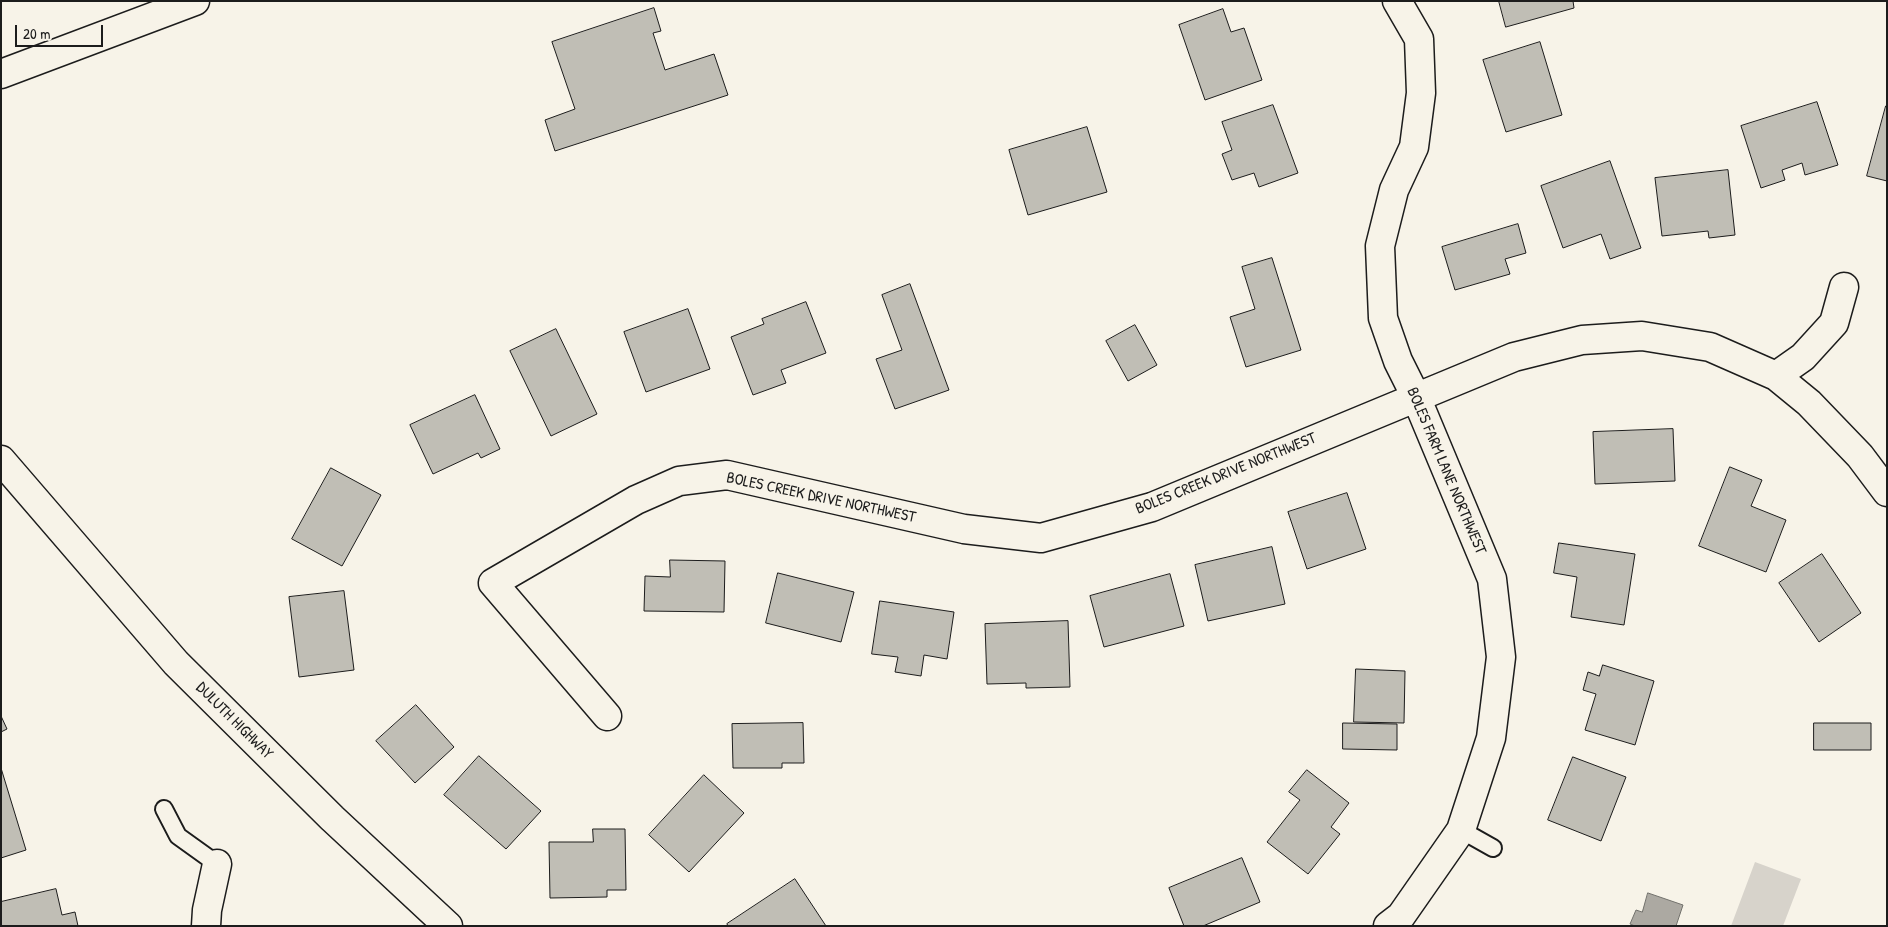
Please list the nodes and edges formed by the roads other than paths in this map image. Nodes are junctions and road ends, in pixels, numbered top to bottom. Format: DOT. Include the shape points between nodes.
graph roads {
  1 [pos="195,1"];
  2 [pos="1397,1"];
  3 [pos="1,74"];
  4 [pos="1844,287"];
  5 [pos="1776,376"];
  6 [pos="1416,397"];
  7 [pos="1,460"];
  8 [pos="1887,492"];
  9 [pos="607,716"];
  10 [pos="164,809"];
  11 [pos="1460,830"];
  12 [pos="1493,848"];
  13 [pos="217,864"];
  14 [pos="206,926"];
  15 [pos="448,926"];
  16 [pos="1388,926"];
  1 -- 3 [label="street"];
  2 -- 6 [label="street, BOLES FARM LANE NORTHWEST" via="1420,39 1421,93 1414,147 1394,190 1380,246 1380,264 1383,318 1398,361"];
  4 -- 5 [label="street" via="1834,323 1803,357"];
  5 -- 6 [label="street, BOLES CREEK DRIVE NORTHWEST" via="1710,347 1642,336 1582,340 1514,357"];
  5 -- 8 [label="street, BOLES CREEK DRIVE NORTHWEST" via="1822,416 1860,456"];
  6 -- 9 [label="street, BOLES CREEK DRIVE NORTHWEST" via="1152,507 1041,538 964,529 726,475 679,481 636,500 493,584"];
  6 -- 11 [label="street, BOLES FARM LANE NORTHWEST" via="1492,579 1501,657 1491,738"];
  7 -- 15 [label="street, DULUTH HIGHWAY" via="176,663 332,818"];
  10 -- 13 [label="lane" via="178,836"];
  11 -- 12 [label="lane"];
  11 -- 16 [label="street, BOLES FARM LANE NORTHWEST" via="1401,916"];
  13 -- 14 [label="street"];
}
